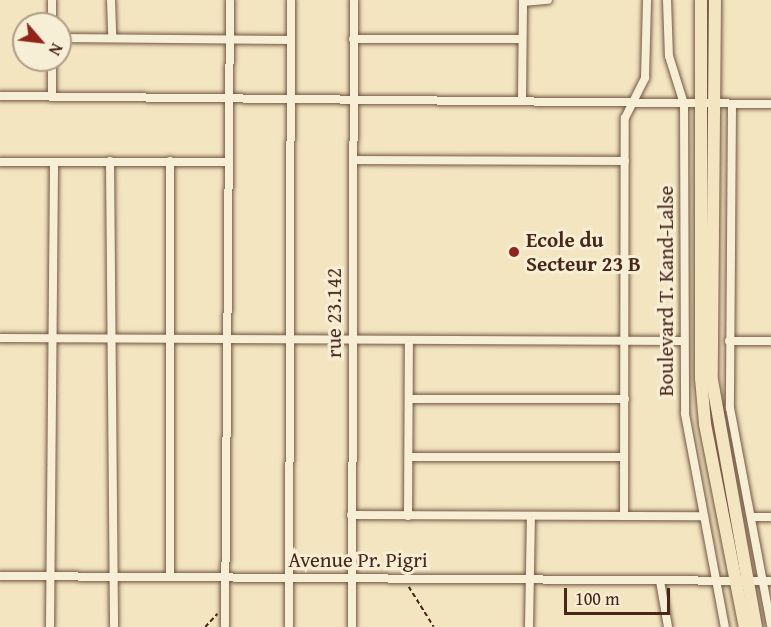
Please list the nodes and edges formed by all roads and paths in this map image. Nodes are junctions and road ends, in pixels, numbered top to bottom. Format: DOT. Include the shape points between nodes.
graph roads {
  1 [pos="111,0"];
  2 [pos="230,0"];
  3 [pos="291,0"];
  4 [pos="354,0"];
  5 [pos="548,0"];
  6 [pos="647,0"];
  7 [pos="667,0"];
  8 [pos="701,0"];
  9 [pos="715,0"];
  10 [pos="523,1"];
  11 [pos="72,38"];
  12 [pos="112,38"];
  13 [pos="230,39"];
  14 [pos="353,39"];
  15 [pos="522,39"];
  16 [pos="291,40"];
  17 [pos="52,72"];
  18 [pos="0,96"];
  19 [pos="52,97"];
  20 [pos="231,98"];
  21 [pos="291,98"];
  22 [pos="354,99"];
  23 [pos="522,99"];
  24 [pos="633,104"];
  25 [pos="684,104"];
  26 [pos="700,104"];
  27 [pos="714,104"];
  28 [pos="732,104"];
  29 [pos="771,104"];
  30 [pos="353,160"];
  31 [pos="110,161"];
  32 [pos="170,161"];
  33 [pos="625,161"];
  34 [pos="0,162"];
  35 [pos="54,162"];
  36 [pos="228,162"];
  37 [pos="0,338"];
  38 [pos="110,338"];
  39 [pos="51,339"];
  40 [pos="168,340"];
  41 [pos="352,340"];
  42 [pos="409,340"];
  43 [pos="224,341"];
  44 [pos="289,341"];
  45 [pos="626,341"];
  46 [pos="684,341"];
  47 [pos="729,341"];
  48 [pos="771,341"];
  49 [pos="409,399"];
  50 [pos="625,399"];
  51 [pos="409,457"];
  52 [pos="624,457"];
  53 [pos="351,515"];
  54 [pos="408,516"];
  55 [pos="531,516"];
  56 [pos="624,516"];
  57 [pos="702,516"];
  58 [pos="751,517"];
  59 [pos="771,517"];
  60 [pos="0,576"];
  61 [pos="51,576"];
  62 [pos="112,577"];
  63 [pos="170,577"];
  64 [pos="226,578"];
  65 [pos="290,578"];
  66 [pos="352,578"];
  67 [pos="403,579"];
  68 [pos="530,580"];
  69 [pos="660,581"];
  70 [pos="717,581"];
  71 [pos="742,581"];
  72 [pos="761,581"];
  73 [pos="771,581"];
  74 [pos="225,604"];
  75 [pos="771,625"];
  76 [pos="50,627"];
  77 [pos="114,627"];
  78 [pos="205,627"];
  79 [pos="225,627"];
  80 [pos="289,627"];
  81 [pos="352,627"];
  82 [pos="434,627"];
  83 [pos="529,627"];
  84 [pos="668,627"];
  85 [pos="725,627"];
  86 [pos="745,627"];
  87 [pos="756,627"];
  1 -- 12 [label="street"];
  2 -- 13 [label="street"];
  3 -- 16 [label="street"];
  4 -- 14 [label="street, rue 23.142"];
  5 -- 10 [label="street" via="540,4"];
  6 -- 24 [label="street" via="645,78"];
  7 -- 25 [label="street, Boulevard T. Kand-Lalse" via="669,56"];
  8 -- 26 [label="main road"];
  9 -- 27 [label="main road"];
  10 -- 15 [label="street"];
  11 -- 12 [label="street"];
  12 -- 13 [label="street"];
  13 -- 16 [label="street"];
  13 -- 20 [label="street"];
  14 -- 15 [label="street"];
  14 -- 22 [label="street, rue 23.142"];
  15 -- 23 [label="street"];
  16 -- 21 [label="street"];
  17 -- 19 [label="street"];
  18 -- 19 [label="street"];
  19 -- 20 [label="street"];
  20 -- 21 [label="street"];
  20 -- 36 [label="street"];
  21 -- 22 [label="street"];
  21 -- 44 [label="street"];
  22 -- 23 [label="street"];
  22 -- 30 [label="street, rue 23.142"];
  23 -- 24 [label="street"];
  24 -- 25 [label="street"];
  24 -- 33 [label="street" via="625,118"];
  25 -- 26 [label="street"];
  25 -- 46 [label="street, Boulevard T. Kand-Lalse"];
  26 -- 27 [label="street"];
  26 -- 71 [label="main road" via="701,378 705,424"];
  27 -- 28 [label="street"];
  27 -- 71 [label="main road" via="712,380"];
  28 -- 29 [label="street"];
  28 -- 47 [label="street"];
  30 -- 33 [label="street"];
  30 -- 41 [label="street, rue 23.142"];
  31 -- 32 [label="street"];
  31 -- 35 [label="street"];
  31 -- 38 [label="street"];
  32 -- 36 [label="street"];
  32 -- 40 [label="street"];
  33 -- 45 [label="street"];
  34 -- 35 [label="street"];
  35 -- 39 [label="street"];
  36 -- 43 [label="street"];
  37 -- 39 [label="street"];
  38 -- 39 [label="street"];
  38 -- 40 [label="street"];
  38 -- 62 [label="street"];
  39 -- 61 [label="street"];
  40 -- 43 [label="street"];
  40 -- 63 [label="street"];
  41 -- 42 [label="street"];
  41 -- 44 [label="street"];
  41 -- 53 [label="street, rue 23.142"];
  42 -- 45 [label="street"];
  42 -- 49 [label="street"];
  43 -- 44 [label="street"];
  43 -- 64 [label="street"];
  44 -- 65 [label="street"];
  45 -- 46 [label="street"];
  45 -- 50 [label="street"];
  46 -- 57 [label="street, Boulevard T. Kand-Lalse" via="685,414"];
  47 -- 48 [label="street"];
  47 -- 58 [label="street" via="732,432"];
  49 -- 50 [label="street"];
  49 -- 51 [label="street"];
  50 -- 52 [label="street"];
  51 -- 52 [label="street"];
  51 -- 54 [label="street"];
  52 -- 56 [label="street"];
  53 -- 54 [label="street"];
  53 -- 66 [label="street, rue 23.142"];
  54 -- 55 [label="street"];
  55 -- 56 [label="street"];
  55 -- 68 [label="street"];
  56 -- 57 [label="street"];
  57 -- 70 [label="street, Boulevard T. Kand-Lalse"];
  58 -- 59 [label="street"];
  58 -- 72 [label="street"];
  60 -- 61 [label="street, Avenue Pr. Pigri"];
  61 -- 62 [label="street, Avenue Pr. Pigri"];
  61 -- 76 [label="street"];
  62 -- 63 [label="street, Avenue Pr. Pigri"];
  62 -- 77 [label="street"];
  63 -- 64 [label="street, Avenue Pr. Pigri"];
  64 -- 65 [label="street, Avenue Pr. Pigri"];
  64 -- 74 [label="street"];
  65 -- 66 [label="street, Avenue Pr. Pigri"];
  65 -- 80 [label="street"];
  66 -- 67 [label="street, Avenue Pr. Pigri"];
  66 -- 81 [label="street, rue 23.142"];
  67 -- 68 [label="street, Avenue Pr. Pigri"];
  67 -- 82 [label="path"];
  68 -- 69 [label="street, Avenue Pr. Pigri"];
  68 -- 83 [label="street"];
  69 -- 70 [label="street, Avenue Pr. Pigri"];
  69 -- 84 [label="street"];
  70 -- 71 [label="street, Avenue Pr. Pigri"];
  70 -- 85 [label="street, Boulevard T. Kand-Lalse"];
  71 -- 72 [label="street, Avenue Pr. Pigri"];
  71 -- 86 [label="main road"];
  71 -- 87 [label="main road"];
  72 -- 73 [label="street, Avenue Pr. Pigri"];
  72 -- 75 [label="street"];
  74 -- 78 [label="path"];
  74 -- 79 [label="street"];
}
